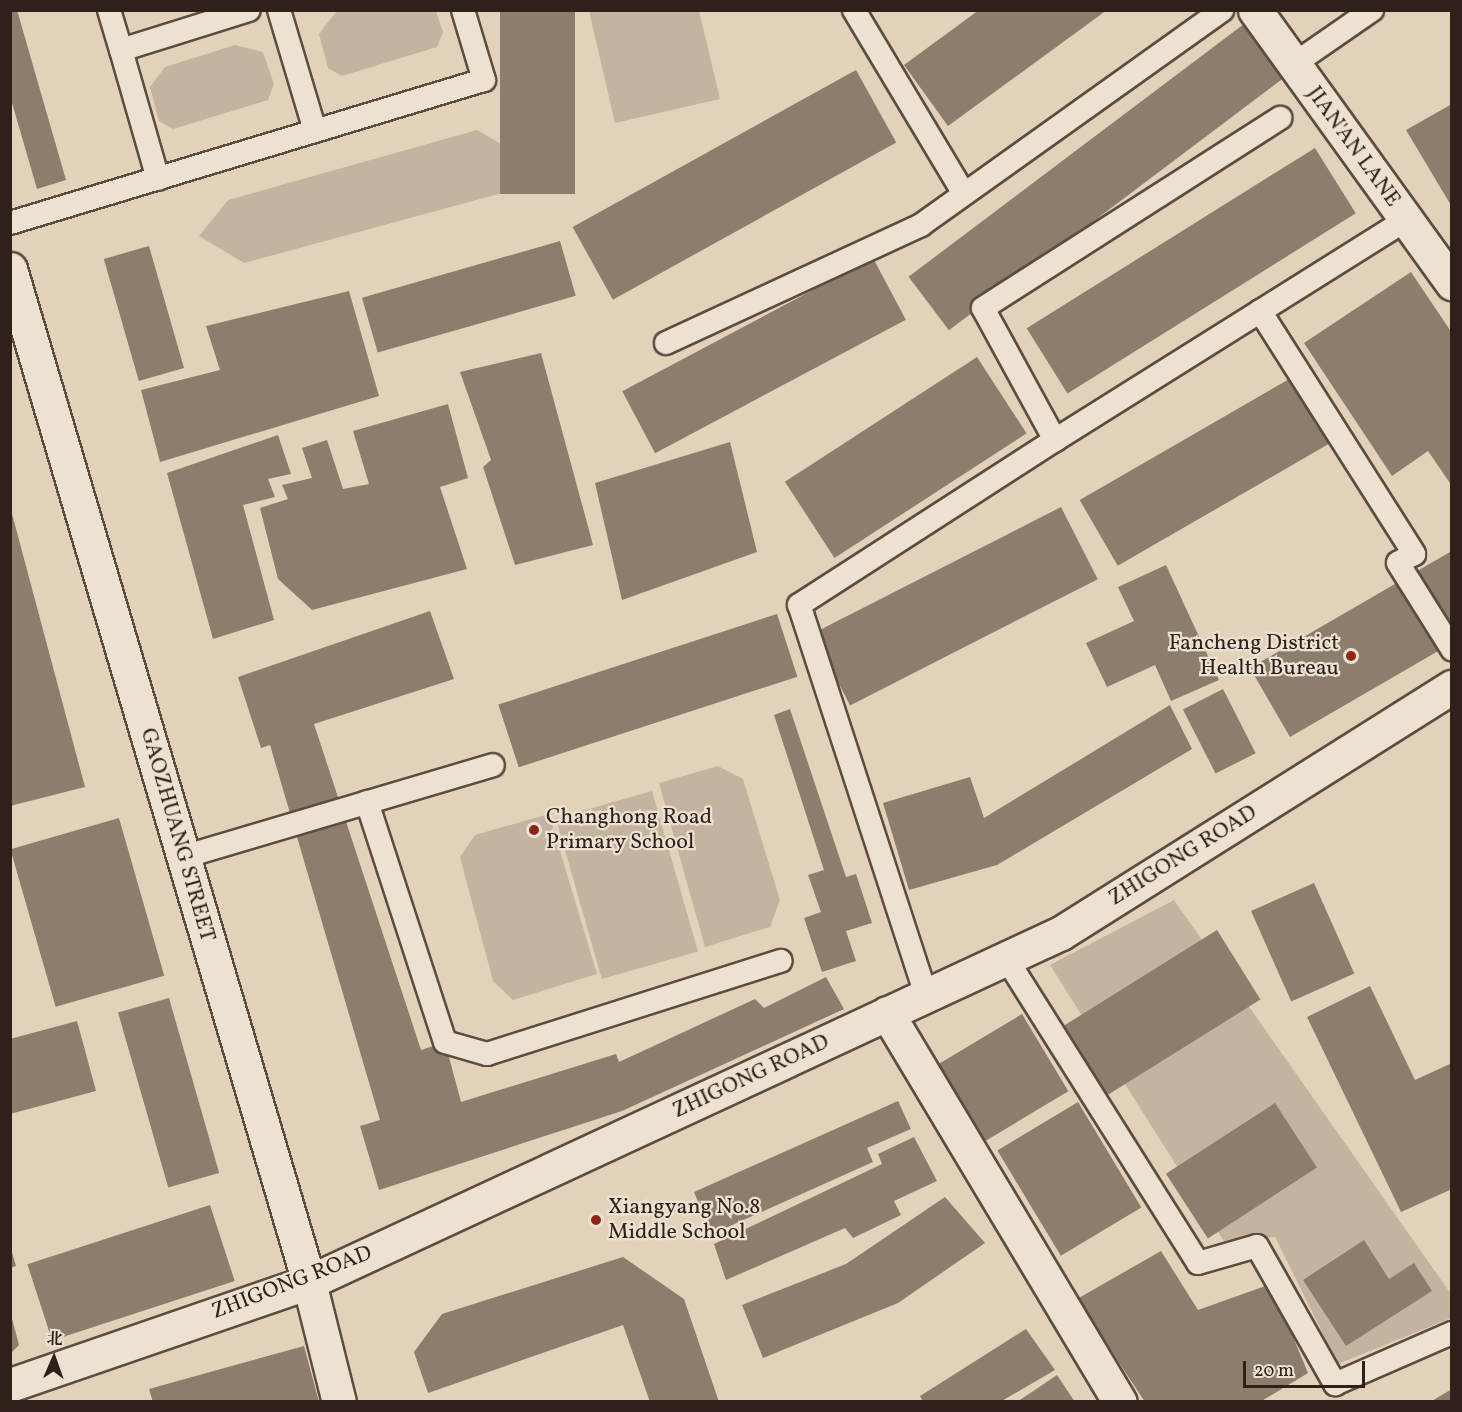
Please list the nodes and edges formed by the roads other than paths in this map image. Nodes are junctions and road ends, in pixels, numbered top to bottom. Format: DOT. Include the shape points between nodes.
graph roads {
  1 [pos="109,10"];
  2 [pos="249,10"];
  3 [pos="279,10"];
  4 [pos="463,10"];
  5 [pos="854,10"];
  6 [pos="1222,10"];
  7 [pos="1255,10"];
  8 [pos="1372,10"];
  9 [pos="121,50"];
  10 [pos="1294,64"];
  11 [pos="1280,118"];
  12 [pos="315,131"];
  13 [pos="158,179"];
  14 [pos="964,194"];
  15 [pos="1406,220"];
  16 [pos="10,223"];
  17 [pos="10,269"];
  18 [pos="1452,283"];
  19 [pos="1260,311"];
  20 [pos="666,343"];
  21 [pos="1055,440"];
  22 [pos="1452,649"];
  23 [pos="1452,687"];
  24 [pos="493,765"];
  25 [pos="368,802"];
  26 [pos="183,857"];
  27 [pos="1006,958"];
  28 [pos="781,961"];
  29 [pos="926,995"];
  30 [pos="887,1013"];
  31 [pos="309,1282"];
  32 [pos="1452,1333"];
  33 [pos="10,1384"];
  34 [pos="339,1401"];
  35 [pos="1120,1401"];
  1 -- 9 [label="lane"];
  2 -- 9 [label="lane"];
  3 -- 12 [label="lane"];
  4 -- 12 [label="lane" via="484,80"];
  5 -- 14 [label="lane"];
  6 -- 14 [label="lane"];
  7 -- 10 [label="street, JIAN'AN LANE"];
  8 -- 10 [label="lane"];
  9 -- 13 [label="lane"];
  10 -- 15 [label="street, JIAN'AN LANE"];
  11 -- 21 [label="lane" via="983,308"];
  12 -- 13 [label="lane"];
  13 -- 16 [label="lane"];
  14 -- 20 [label="lane" via="921,225"];
  15 -- 18 [label="street, JIAN'AN LANE"];
  15 -- 19 [label="lane"];
  17 -- 26 [label="street, GAOZHUANG STREET"];
  19 -- 21 [label="lane"];
  19 -- 22 [label="lane" via="1414,554 1398,563"];
  21 -- 29 [label="lane" via="799,605"];
  23 -- 27 [label="street, ZHIGONG ROAD" via="1061,933"];
  24 -- 25 [label="lane"];
  25 -- 26 [label="lane"];
  25 -- 28 [label="lane" via="445,1042 487,1054"];
  26 -- 31 [label="street, GAOZHUANG STREET"];
  27 -- 29 [label="street, ZHIGONG ROAD"];
  27 -- 32 [label="lane" via="1198,1263 1257,1246 1335,1384"];
  29 -- 30 [label="street, ZHIGONG ROAD"];
  30 -- 31 [label="street, ZHIGONG ROAD"];
  30 -- 35 [label="street"];
  31 -- 33 [label="street, ZHIGONG ROAD"];
  31 -- 34 [label="street, GAOZHUANG STREET"];
}
